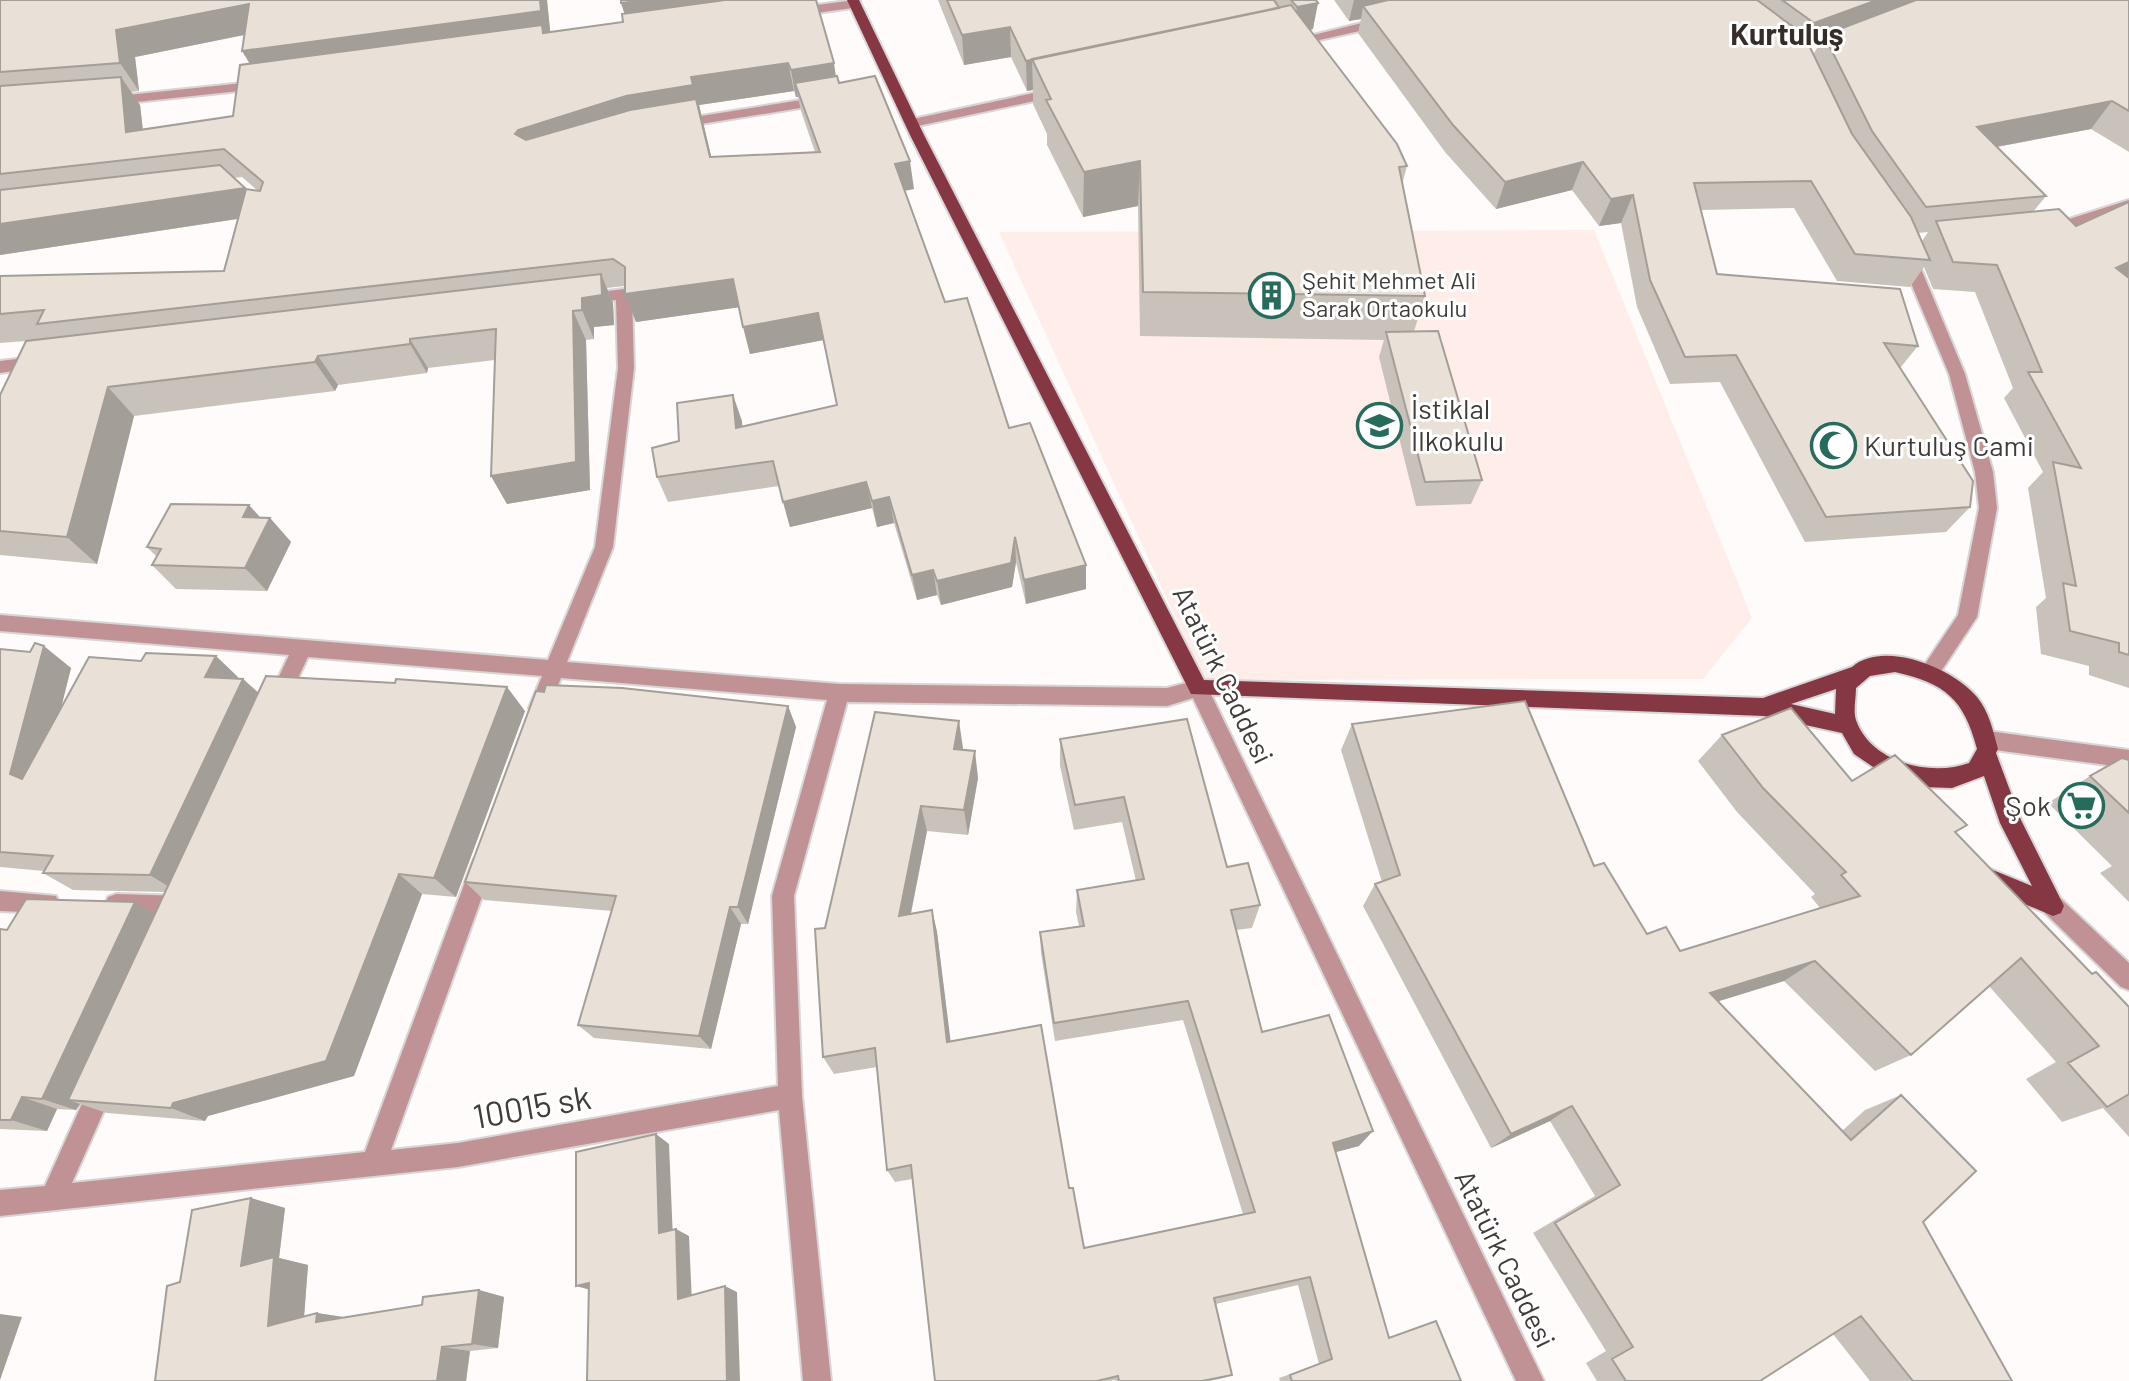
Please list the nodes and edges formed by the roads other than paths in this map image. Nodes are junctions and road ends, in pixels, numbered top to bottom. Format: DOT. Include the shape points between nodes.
graph roads {
  1 [pos="854,2"];
  2 [pos="777,14"];
  3 [pos="1407,17"];
  4 [pos="1284,38"];
  5 [pos="1272,47"];
  6 [pos="1297,56"];
  7 [pos="278,83"];
  8 [pos="1069,90"];
  9 [pos="835,98"];
  10 [pos="92,102"];
  11 [pos="913,123"];
  12 [pos="667,126"];
  13 [pos="2129,205"];
  14 [pos="2033,233"];
  15 [pos="1915,241"];
  16 [pos="562,301"];
  17 [pos="62,360"];
  18 [pos="0,367"];
  19 [pos="0,623"];
  20 [pos="302,649"];
  21 [pos="554,667"];
  22 [pos="1929,673"];
  23 [pos="1854,675"];
  24 [pos="1198,688"];
  25 [pos="839,693"];
  26 [pos="1764,707"];
  27 [pos="269,720"];
  28 [pos="1847,725"];
  29 [pos="532,727"];
  30 [pos="1987,747"];
  31 [pos="2129,759"];
  32 [pos="1884,764"];
  33 [pos="1908,796"];
  34 [pos="489,847"];
  35 [pos="1967,869"];
  36 [pos="0,901"];
  37 [pos="2053,906"];
  38 [pos="171,935"];
  39 [pos="2129,979"];
  40 [pos="112,1065"];
  41 [pos="790,1096"];
  42 [pos="374,1161"];
  43 [pos="53,1196"];
  44 [pos="0,1203"];
  45 [pos="817,1381"];
  46 [pos="1530,1381"];
  1 -- 2 [label="street"];
  1 -- 11 [label="main road, Atatürk Caddesi" via="888,90"];
  3 -- 4 [label="street"];
  4 -- 5 [label="street"];
  4 -- 6 [label="street"];
  7 -- 10 [label="street"];
  8 -- 11 [label="street"];
  9 -- 12 [label="street"];
  11 -- 24 [label="main road, Atatürk Caddesi"];
  13 -- 14 [label="street"];
  15 -- 22 [label="street" via="1902,242 1957,374 1984,472 1988,508 1967,617"];
  16 -- 21 [label="street" via="624,294 626,368 604,547"];
  17 -- 18 [label="street"];
  19 -- 20 [label="street"];
  20 -- 21 [label="street"];
  20 -- 27 [label="street"];
  21 -- 25 [label="street"];
  21 -- 29 [label="street"];
  22 -- 23 [label="main road" via="1895,664"];
  22 -- 30 [label="main road" via="1969,702 1983,725"];
  23 -- 26 [label="main road"];
  23 -- 28 [label="main road" via="1842,697"];
  24 -- 25 [label="street" via="1167,697"];
  24 -- 26 [label="main road"];
  24 -- 46 [label="street, Atatürk Caddesi"];
  25 -- 41 [label="street" via="783,896"];
  26 -- 28 [label="main road"];
  28 -- 32 [label="main road"];
  30 -- 31 [label="street"];
  30 -- 32 [label="main road" via="1979,767 1951,781 1911,777"];
  30 -- 37 [label="main road" via="2011,823"];
  32 -- 33 [label="main road"];
  34 -- 42 [label="street"];
  35 -- 37 [label="main road"];
  36 -- 38 [label="street" via="187,899"];
  37 -- 39 [label="street"];
  40 -- 43 [label="street"];
  41 -- 42 [label="street, 10015 sk" via="458,1155"];
  41 -- 45 [label="street"];
  42 -- 43 [label="street, 10015 sk"];
  43 -- 44 [label="street, 10015 sk"];
}
